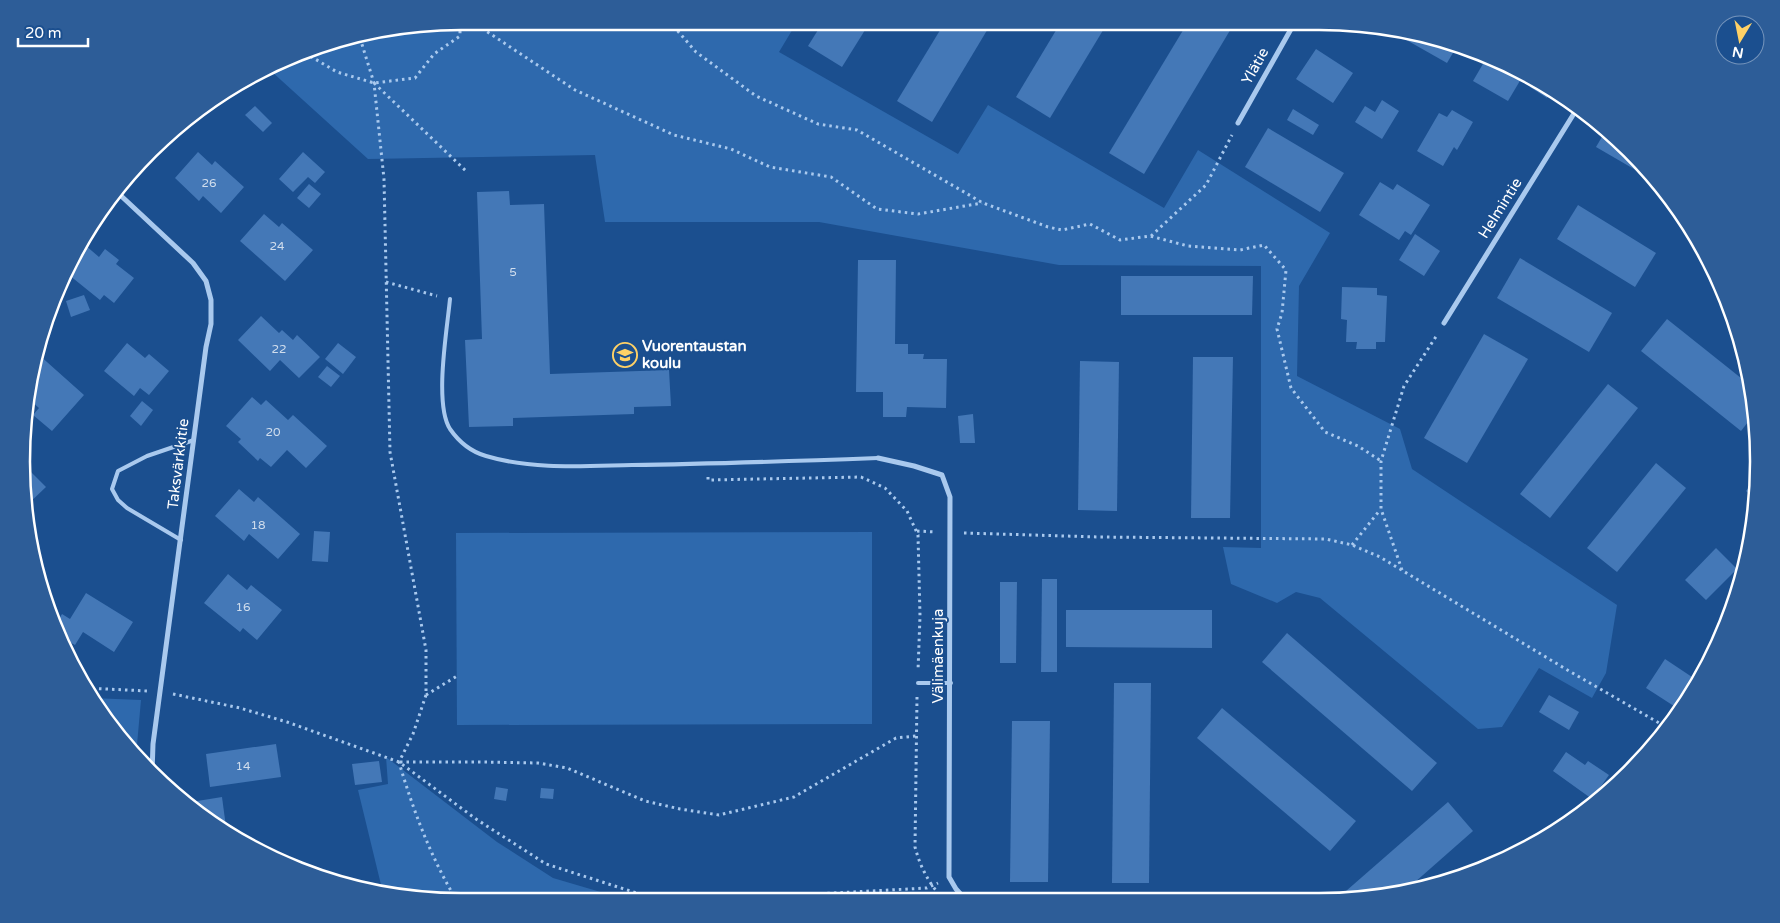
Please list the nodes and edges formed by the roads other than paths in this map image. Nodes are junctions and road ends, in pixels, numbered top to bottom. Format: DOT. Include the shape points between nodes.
graph roads {
  1 [pos="1290,30"];
  2 [pos="1574,114"];
  3 [pos="1238,123"];
  4 [pos="121,196"];
  5 [pos="450,299"];
  6 [pos="1444,322"];
  7 [pos="194,440"];
  8 [pos="878,458"];
  9 [pos="181,540"];
  10 [pos="918,683"];
  11 [pos="951,683"];
  12 [pos="152,763"];
  13 [pos="960,893"];
  1 -- 3 [label="street, Ylätie"];
  2 -- 6 [label="street, Helmintie"];
  4 -- 7 [label="street, Taksvärkkitie" via="193,263 206,282 211,300 211,324"];
  5 -- 8 [label="lane" via="442,402 445,416 451,430 469,449 484,456 524,464 562,466"];
  7 -- 9 [label="street, Taksvärkkitie"];
  7 -- 9 [label="lane" via="148,456 118,471 112,489 128,508"];
  8 -- 11 [label="street, Välimäenkuja" via="942,475 950,497"];
  9 -- 12 [label="street, Taksvärkkitie"];
  10 -- 11 [label="lane"];
  11 -- 13 [label="street, Välimäenkuja" via="949,877"];
}
